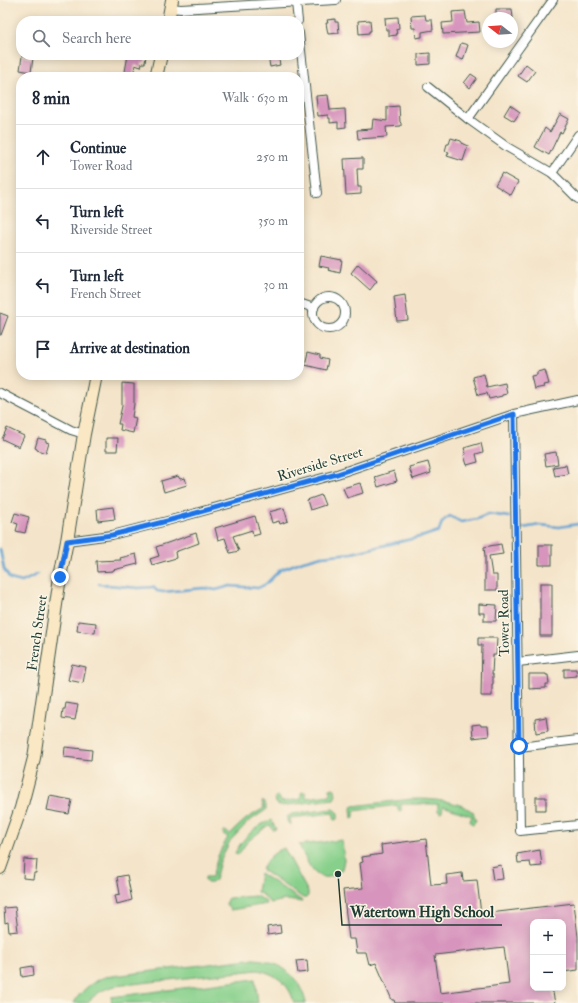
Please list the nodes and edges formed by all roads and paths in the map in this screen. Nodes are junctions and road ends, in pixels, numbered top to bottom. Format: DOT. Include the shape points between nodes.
graph roads {
  1 [pos="336,0"];
  2 [pos="553,0"];
  3 [pos="296,3"];
  4 [pos="171,4"];
  5 [pos="169,16"];
  6 [pos="297,16"];
  7 [pos="160,60"];
  8 [pos="302,60"];
  9 [pos="157,72"];
  10 [pos="303,72"];
  11 [pos="304,77"];
  12 [pos="428,87"];
  13 [pos="468,119"];
  14 [pos="578,135"];
  15 [pos="552,173"];
  16 [pos="317,193"];
  17 [pos="578,198"];
  18 [pos="304,305"];
  19 [pos="314,308"];
  20 [pos="95,380"];
  21 [pos="0,393"];
  22 [pos="578,400"];
  23 [pos="514,414"];
  24 [pos="84,434"];
  25 [pos="67,541"];
  26 [pos="578,655"];
  27 [pos="518,662"];
  28 [pos="578,740"];
  29 [pos="519,746"];
  30 [pos="578,825"];
  31 [pos="1,865"];
  1 -- 3 [label="street"];
  2 -- 13 [label="street"];
  3 -- 4 [label="street" via="181,9"];
  3 -- 6 [label="street"];
  4 -- 5 [label="street"];
  7 -- 9 [label="street"];
  8 -- 10 [label="street"];
  11 -- 16 [label="street"];
  12 -- 13 [label="street"];
  13 -- 15 [label="street" via="507,147"];
  14 -- 15 [label="street"];
  15 -- 17 [label="street"];
  18 -- 19 [label="street"];
  19 -- 19 [label="street" via="320,300 332,298 341,303 345,316 336,328 323,328 313,318"];
  20 -- 24 [label="street, French Street"];
  21 -- 24 [label="street" via="71,430"];
  22 -- 23 [label="street, Riverside Street"];
  23 -- 25 [label="street, Riverside Street" via="337,474 112,535"];
  23 -- 27 [label="street, Tower Road"];
  24 -- 25 [label="street, French Street"];
  25 -- 31 [label="street, French Street" via="34,758 21,808"];
  26 -- 27 [label="street"];
  27 -- 29 [label="street, Tower Road"];
  28 -- 29 [label="street"];
  29 -- 30 [label="street, Tower Road" via="520,831"];
}
